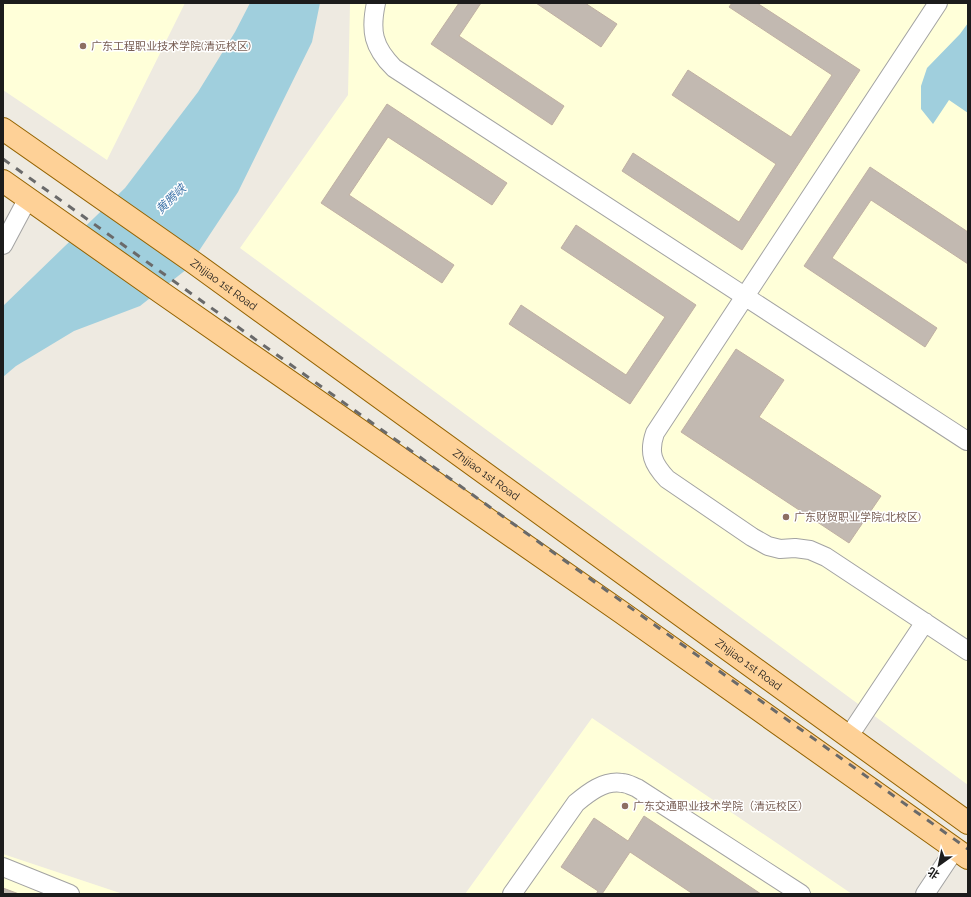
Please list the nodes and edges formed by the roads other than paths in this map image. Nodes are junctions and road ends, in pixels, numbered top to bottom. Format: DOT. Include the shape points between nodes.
graph roads {
  1 [pos="376,3"];
  2 [pos="938,3"];
  3 [pos="3,129"];
  4 [pos="3,181"];
  5 [pos="28,198"];
  6 [pos="3,245"];
  7 [pos="745,296"];
  8 [pos="967,441"];
  9 [pos="925,622"];
  10 [pos="968,651"];
  11 [pos="849,736"];
  12 [pos="968,823"];
  13 [pos="962,854"];
  14 [pos="3,867"];
  15 [pos="70,894"];
  16 [pos="512,894"];
  17 [pos="801,894"];
  18 [pos="925,894"];
  1 -- 7 [label="street" via="373,38 383,57 394,68"];
  2 -- 7 [label="street"];
  3 -- 11 [label="main road, Zhijiao 1st Road" via="193,262"];
  4 -- 5 [label="main road"];
  5 -- 6 [label="street"];
  5 -- 13 [label="main road" via="621,612"];
  7 -- 8 [label="street"];
  7 -- 9 [label="street" via="655,433 651,444 657,468 667,479 757,540 768,546 810,550 826,557"];
  9 -- 10 [label="street"];
  9 -- 11 [label="street"];
  11 -- 12 [label="main road, Zhijiao 1st Road"];
  13 -- 18 [label="street"];
  14 -- 15 [label="street"];
  16 -- 17 [label="street" via="576,803 590,791 621,782 637,788"];
}
